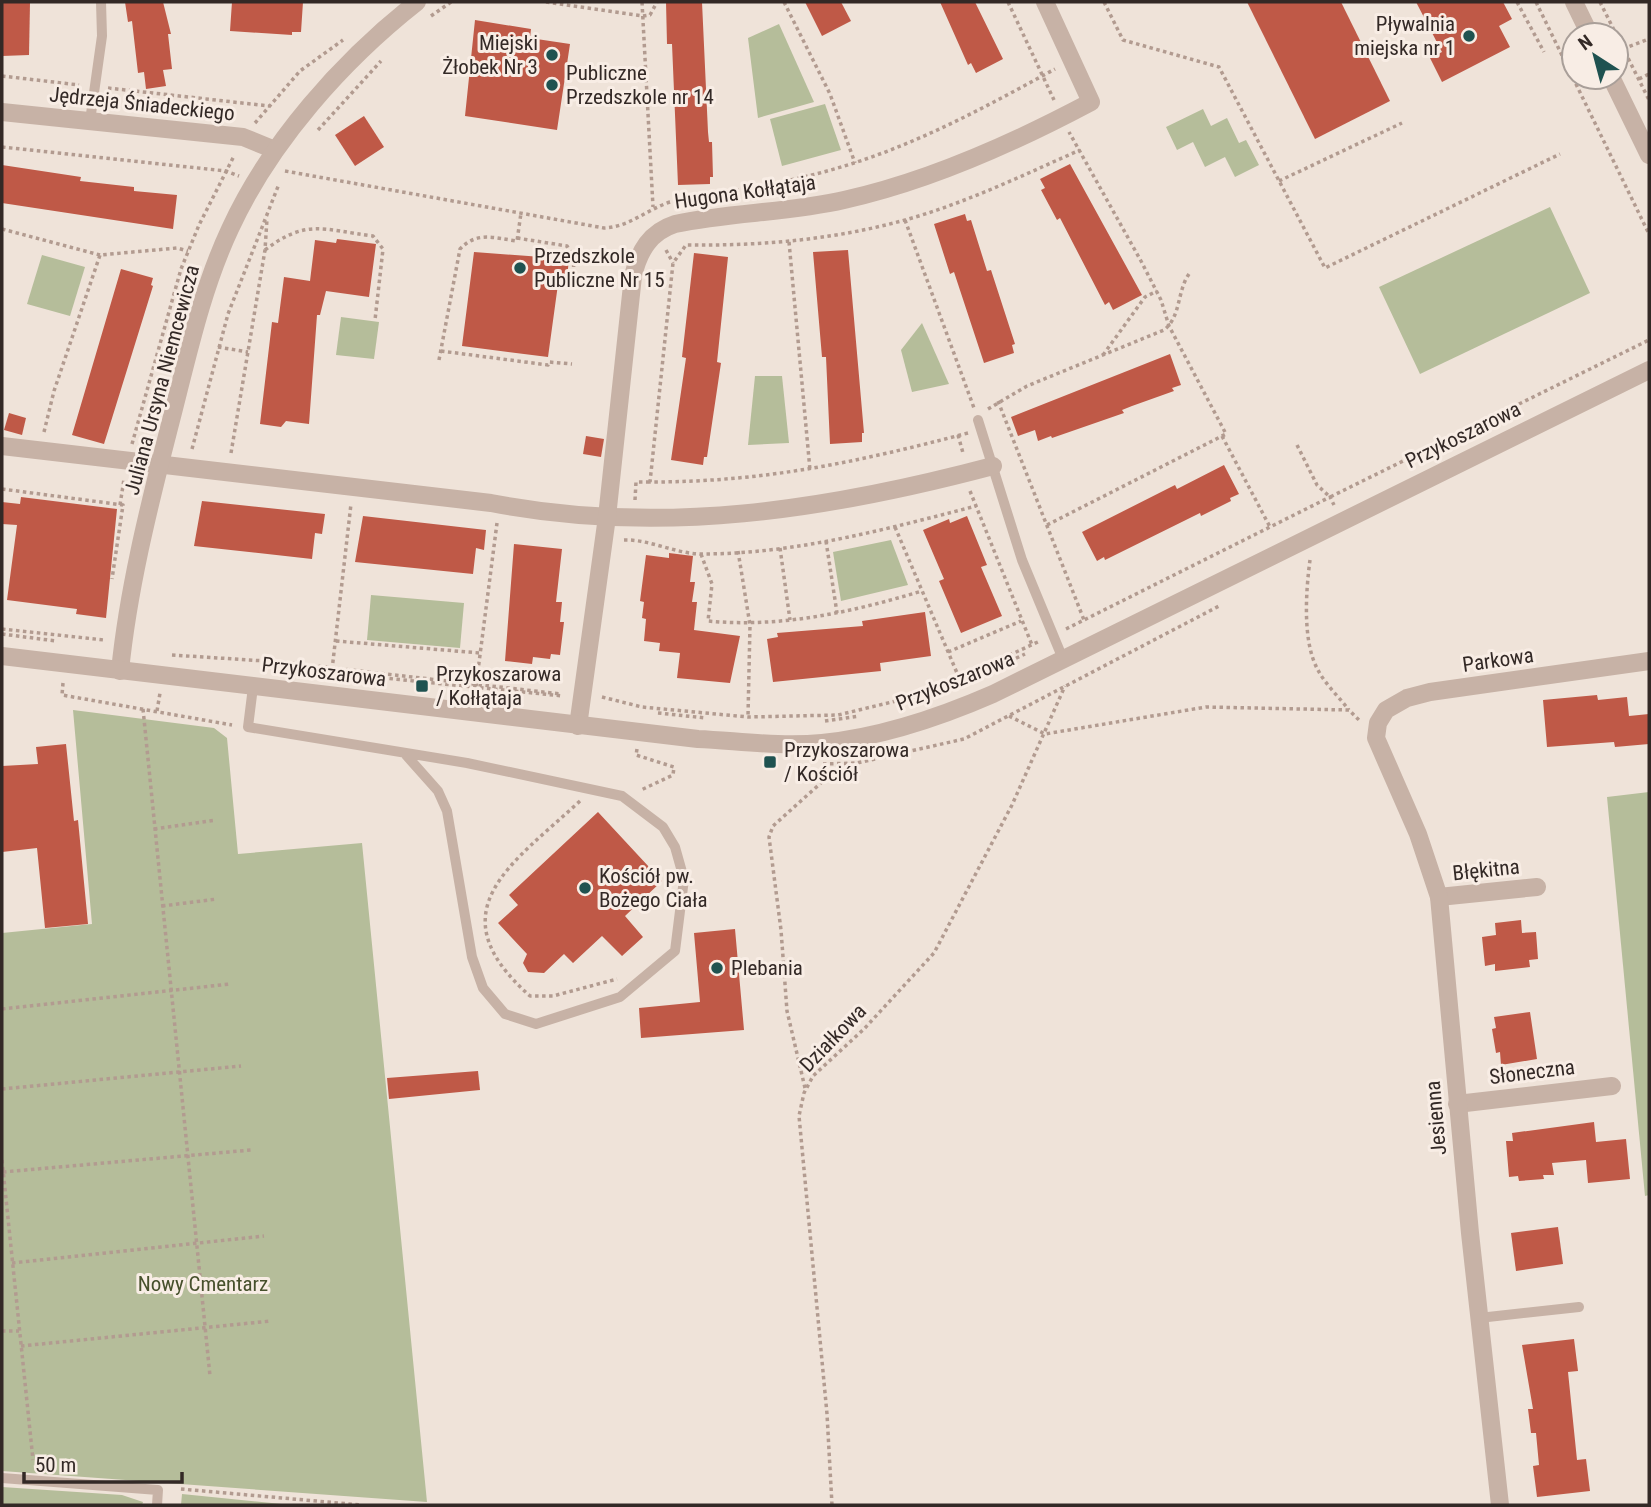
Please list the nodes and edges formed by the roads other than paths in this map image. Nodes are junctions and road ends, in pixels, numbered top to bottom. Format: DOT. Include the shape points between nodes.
graph roads {
  1 [pos="101,2"];
  2 [pos="417,2"];
  3 [pos="1045,2"];
  4 [pos="1574,2"];
  5 [pos="1583,21"];
  6 [pos="1618,91"];
  7 [pos="2,112"];
  8 [pos="90,121"];
  9 [pos="275,150"];
  10 [pos="1649,155"];
  11 [pos="1649,369"];
  12 [pos="979,424"];
  13 [pos="2,446"];
  14 [pos="159,465"];
  15 [pos="992,466"];
  16 [pos="607,517"];
  17 [pos="2,656"];
  18 [pos="1063,659"];
  19 [pos="1649,661"];
  20 [pos="120,671"];
  21 [pos="253,687"];
  22 [pos="578,726"];
  23 [pos="1376,738"];
  24 [pos="406,755"];
  25 [pos="1537,887"];
  26 [pos="1439,897"];
  27 [pos="1612,1086"];
  28 [pos="1457,1104"];
  29 [pos="1579,1307"];
  30 [pos="1479,1318"];
  31 [pos="2,1478"];
  32 [pos="158,1505"];
  33 [pos="1500,1505"];
  1 -- 8 [label="lane" via="102,36"];
  2 -- 9 [label="street, Juliana Ursyna Niemcewicza" via="342,71"];
  3 -- 16 [label="street, Hugona Kołłątaja" via="1091,102 966,160 870,194 694,220 663,227 654,234 640,252 633,276"];
  4 -- 5 [label="street"];
  6 -- 10 [label="street"];
  7 -- 8 [label="street, Jędrzeja Śniadeckiego"];
  8 -- 9 [label="street, Jędrzeja Śniadeckiego" via="243,137"];
  9 -- 14 [label="street, Juliana Ursyna Niemcewicza" via="230,230 201,307"];
  11 -- 18 [label="street, Przykoszarowa"];
  12 -- 15 [label="lane"];
  13 -- 14 [label="street"];
  14 -- 16 [label="street"];
  14 -- 20 [label="street, Juliana Ursyna Niemcewicza"];
  15 -- 16 [label="street" via="775,512 671,520"];
  15 -- 18 [label="lane" via="1006,515"];
  16 -- 22 [label="street, Hugona Kołłątaja" via="571,696"];
  17 -- 20 [label="street, Przykoszarowa"];
  18 -- 22 [label="street, Przykoszarowa" via="936,718 853,739 757,743"];
  19 -- 23 [label="street, Parkowa" via="1406,698 1385,710"];
  20 -- 21 [label="street, Przykoszarowa"];
  21 -- 22 [label="street, Przykoszarowa"];
  21 -- 24 [label="lane" via="248,727"];
  23 -- 26 [label="street, Jesienna" via="1418,834"];
  24 -- 24 [label="lane" via="595,788 635,804 663,827 676,847 684,879 675,951 620,997 536,1024 505,1014 483,988 472,957 447,811 438,791"];
  25 -- 26 [label="street, Błękitna"];
  26 -- 28 [label="street, Jesienna"];
  27 -- 28 [label="street, Słoneczna"];
  28 -- 30 [label="street, Jesienna"];
  29 -- 30 [label="lane"];
  30 -- 33 [label="street, Jesienna"];
  31 -- 32 [label="lane" via="158,1490"];
}
